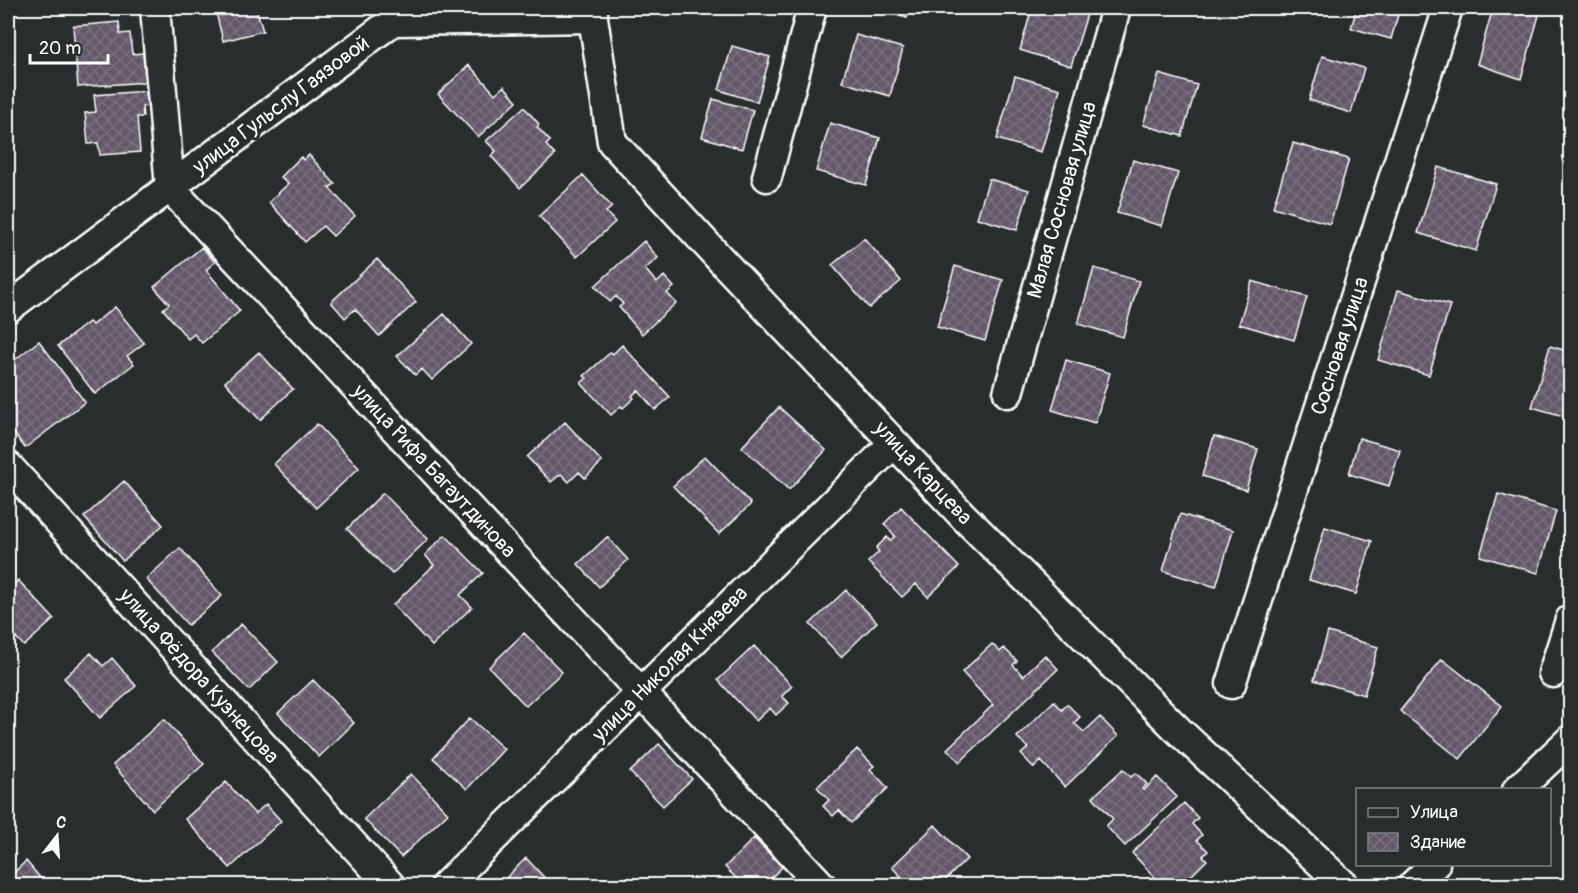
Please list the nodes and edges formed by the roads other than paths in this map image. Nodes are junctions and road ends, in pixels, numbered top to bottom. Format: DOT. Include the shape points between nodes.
graph roads {
  1 [pos="155,8"];
  2 [pos="812,8"];
  3 [pos="1116,8"];
  4 [pos="1448,8"];
  5 [pos="593,13"];
  6 [pos="767,177"];
  7 [pos="170,188"];
  8 [pos="8,308"];
  9 [pos="1008,393"];
  10 [pos="894,443"];
  11 [pos="8,466"];
  12 [pos="1570,620"];
  13 [pos="1553,673"];
  14 [pos="1232,684"];
  15 [pos="641,693"];
  16 [pos="1570,741"];
  17 [pos="1518,788"];
  18 [pos="1433,866"];
  19 [pos="391,885"];
  20 [pos="445,885"];
  21 [pos="822,885"];
  22 [pos="1346,885"];
  23 [pos="1412,885"];
  1 -- 7 [label="street"];
  2 -- 6 [label="street"];
  3 -- 9 [label="street, Малая Сосновая улица"];
  4 -- 14 [label="street, Сосновая улица"];
  5 -- 7 [label="street, улица Гульслу Гаязовой" via="393,21"];
  5 -- 10 [label="street, улица Карцева" via="612,141"];
  7 -- 8 [label="street, улица Гульслу Гаязовой"];
  7 -- 15 [label="street, улица Рифа Багаутдинова"];
  10 -- 15 [label="street, улица Николая Князева"];
  10 -- 22 [label="street, улица Карцева" via="1179,731"];
  11 -- 19 [label="street, улица Фёдора Кузнецова"];
  12 -- 13 [label="street"];
  15 -- 20 [label="street, улица Николая Князева"];
  15 -- 21 [label="street, улица Рифа Багаутдинова"];
  16 -- 17 [label="street"];
  18 -- 23 [label="street"];
}
